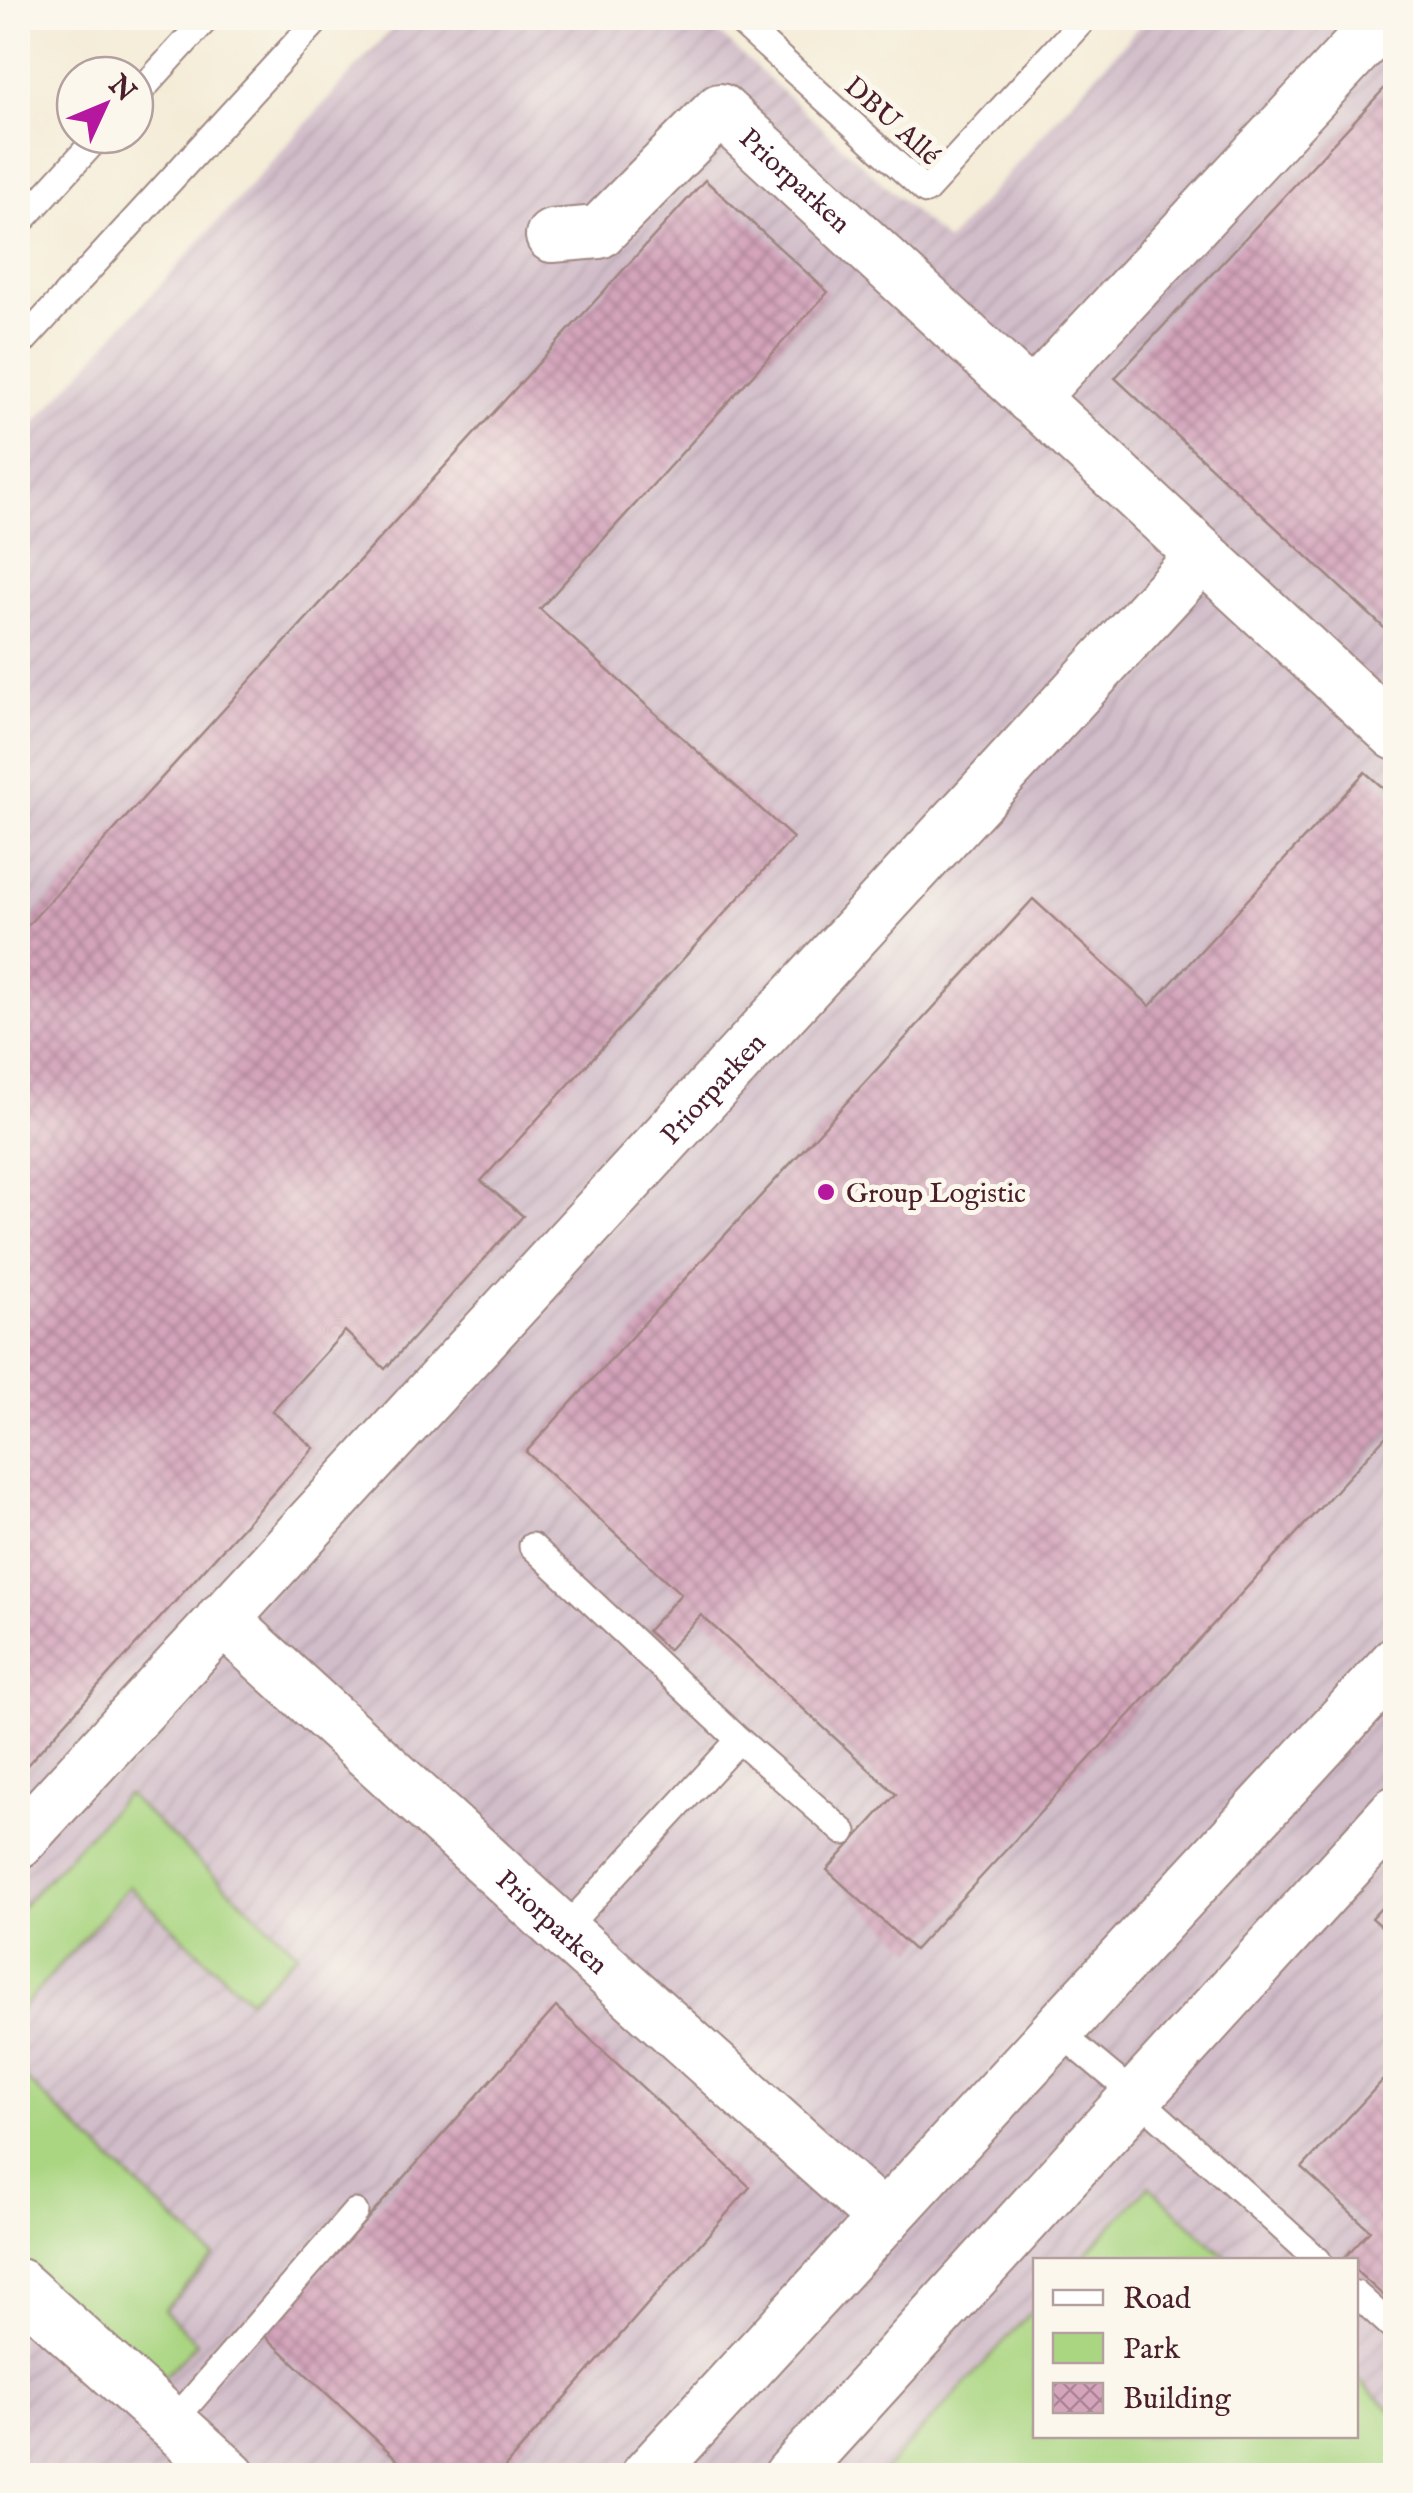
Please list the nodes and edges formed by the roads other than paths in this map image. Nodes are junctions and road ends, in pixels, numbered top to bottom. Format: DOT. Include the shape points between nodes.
graph roads {
  1 [pos="208,18"];
  2 [pos="319,18"];
  3 [pos="736,18"];
  4 [pos="1085,18"];
  5 [pos="1386,18"];
  6 [pos="155,75"];
  7 [pos="82,155"];
  8 [pos="18,225"];
  9 [pos="552,236"];
  10 [pos="18,347"];
  11 [pos="1031,398"];
  12 [pos="1202,556"];
  13 [pos="1396,734"];
  14 [pos="532,1546"];
  15 [pos="222,1620"];
  16 [pos="1396,1663"];
  17 [pos="739,1740"];
  18 [pos="1396,1812"];
  19 [pos="844,1832"];
  20 [pos="18,1842"];
  21 [pos="564,1931"];
  22 [pos="1058,2032"];
  23 [pos="1137,2097"];
  24 [pos="355,2212"];
  25 [pos="884,2219"];
  26 [pos="1316,2258"];
  27 [pos="18,2284"];
  28 [pos="1358,2296"];
  29 [pos="1396,2330"];
  30 [pos="172,2423"];
  31 [pos="230,2476"];
  32 [pos="647,2476"];
  33 [pos="790,2476"];
  1 -- 6 [label="lane"];
  2 -- 10 [label="lane"];
  3 -- 4 [label="lane, DBU Allé" via="926,192"];
  5 -- 11 [label="street"];
  7 -- 8 [label="lane"];
  9 -- 11 [label="street, Priorparken" via="599,232 720,110"];
  11 -- 12 [label="street, Priorparken"];
  12 -- 13 [label="street, Priorparken"];
  12 -- 15 [label="street, Priorparken"];
  14 -- 17 [label="lane"];
  15 -- 20 [label="street, Priorparken"];
  15 -- 21 [label="street, Priorparken"];
  16 -- 22 [label="street"];
  17 -- 19 [label="lane"];
  17 -- 21 [label="lane"];
  18 -- 23 [label="street"];
  21 -- 25 [label="street, Priorparken"];
  22 -- 23 [label="lane"];
  22 -- 25 [label="street"];
  23 -- 26 [label="lane"];
  23 -- 33 [label="street"];
  24 -- 30 [label="lane"];
  25 -- 32 [label="street"];
  27 -- 30 [label="street"];
  28 -- 29 [label="lane"];
  30 -- 31 [label="street"];
}
